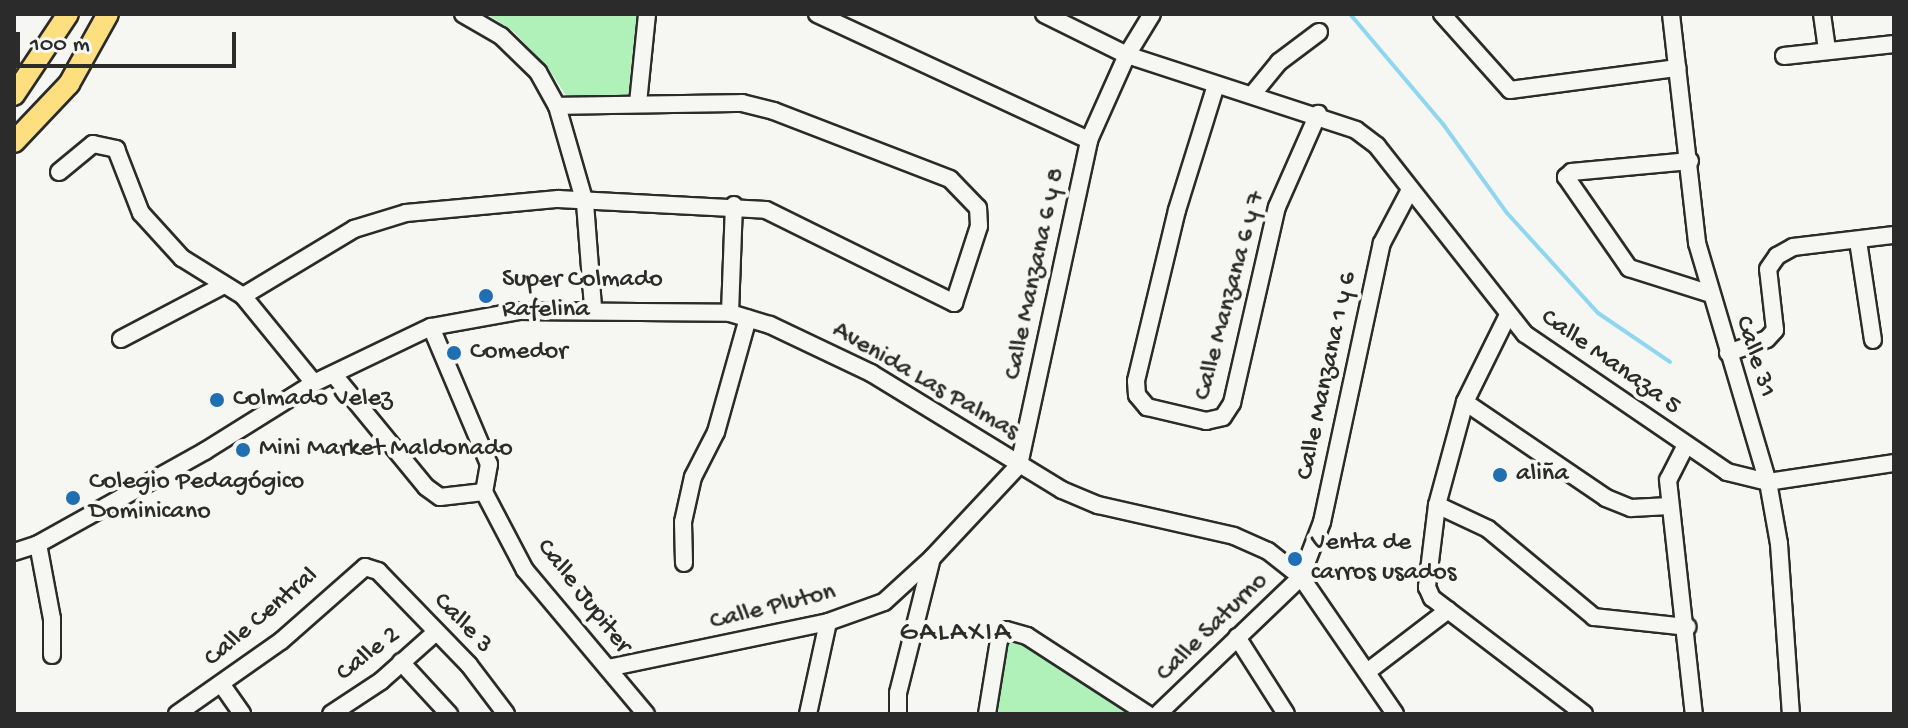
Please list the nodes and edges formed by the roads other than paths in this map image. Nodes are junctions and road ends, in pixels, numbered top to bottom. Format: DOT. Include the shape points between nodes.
graph roads {
  1 [pos="68,14"];
  2 [pos="108,14"];
  3 [pos="463,14"];
  4 [pos="647,14"];
  5 [pos="1044,14"];
  6 [pos="1152,14"];
  7 [pos="1442,14"];
  8 [pos="1671,14"];
  9 [pos="1822,14"];
  10 [pos="821,15"];
  11 [pos="1319,32"];
  12 [pos="1894,44"];
  13 [pos="1827,51"];
  14 [pos="1127,55"];
  15 [pos="1784,56"];
  16 [pos="1678,68"];
  17 [pos="1216,85"];
  18 [pos="14,95"];
  19 [pos="1252,95"];
  20 [pos="638,103"];
  21 [pos="557,106"];
  22 [pos="1318,114"];
  23 [pos="1089,140"];
  24 [pos="14,142"];
  25 [pos="1690,161"];
  26 [pos="59,172"];
  27 [pos="1410,190"];
  28 [pos="585,203"];
  29 [pos="734,205"];
  30 [pos="1894,235"];
  31 [pos="1858,241"];
  32 [pos="224,285"];
  33 [pos="1708,293"];
  34 [pos="243,296"];
  35 [pos="593,308"];
  36 [pos="730,313"];
  37 [pos="1507,317"];
  38 [pos="748,318"];
  39 [pos="431,327"];
  40 [pos="121,339"];
  41 [pos="1873,340"];
  42 [pos="1728,353"];
  43 [pos="334,375"];
  44 [pos="314,383"];
  45 [pos="1465,402"];
  46 [pos="1686,445"];
  47 [pos="1894,463"];
  48 [pos="1019,465"];
  49 [pos="1768,482"];
  50 [pos="484,492"];
  51 [pos="1437,505"];
  52 [pos="1670,506"];
  53 [pos="14,534"];
  54 [pos="26,548"];
  55 [pos="932,558"];
  56 [pos="684,563"];
  57 [pos="378,571"];
  58 [pos="1301,577"];
  59 [pos="1448,610"];
  60 [pos="828,622"];
  61 [pos="1687,627"];
  62 [pos="436,632"];
  63 [pos="1237,637"];
  64 [pos="52,655"];
  65 [pos="401,662"];
  66 [pos="608,668"];
  67 [pos="1367,672"];
  68 [pos="222,685"];
  69 [pos="1694,713"];
  70 [pos="177,714"];
  71 [pos="242,714"];
  72 [pos="331,714"];
  73 [pos="449,714"];
  74 [pos="506,714"];
  75 [pos="646,714"];
  76 [pos="808,714"];
  77 [pos="898,714"];
  78 [pos="987,714"];
  79 [pos="1147,714"];
  80 [pos="1158,714"];
  81 [pos="1286,714"];
  82 [pos="1395,714"];
  83 [pos="1584,714"];
  84 [pos="1675,714"];
  85 [pos="1791,714"];
  1 -- 18 [label="main road"];
  2 -- 24 [label="main road" via="69,84"];
  3 -- 21 [label="street" via="501,36 538,72"];
  4 -- 20 [label="street"];
  5 -- 14 [label="street, Calle Manaza 5"];
  6 -- 14 [label="street, Calle Manzana 6 y 8"];
  7 -- 16 [label="street" via="1508,89"];
  8 -- 16 [label="street, Calle 31"];
  9 -- 13 [label="street"];
  10 -- 23 [label="street"];
  11 -- 19 [label="street" via="1279,62"];
  12 -- 13 [label="street"];
  13 -- 15 [label="street"];
  14 -- 17 [label="street, Calle Manaza 5"];
  14 -- 23 [label="street, Calle Manzana 6 y 8"];
  16 -- 25 [label="street, Calle 31"];
  17 -- 19 [label="street, Calle Manaza 5"];
  17 -- 22 [label="street, Calle Manzana 6 y 7" via="1177,210 1136,381 1137,395 1147,407 1206,421 1223,417 1232,403 1277,207"];
  19 -- 22 [label="street, Calle Manaza 5"];
  20 -- 21 [label="street"];
  20 -- 29 [label="street" via="742,103 774,111 950,179 978,208 979,226 954,303 766,210"];
  21 -- 28 [label="street"];
  22 -- 27 [label="street, Calle Manaza 5" via="1356,130 1377,146"];
  23 -- 48 [label="street, Calle Manzana 6 y 8"];
  25 -- 33 [label="street, Calle 31" via="1697,243"];
  25 -- 33 [label="street" via="1572,172 1566,177 1629,268"];
  26 -- 32 [label="street" via="93,144 116,149 141,213 182,258"];
  27 -- 37 [label="street, Calle Manaza 5"];
  27 -- 58 [label="street, Calle Manzana 1 y 6" via="1382,243 1322,522"];
  28 -- 29 [label="street"];
  28 -- 34 [label="street" via="558,199 406,213 354,229"];
  28 -- 35 [label="street"];
  29 -- 36 [label="street"];
  30 -- 31 [label="street"];
  31 -- 41 [label="street"];
  31 -- 42 [label="street" via="1793,247 1777,256 1768,269 1775,330 1767,339"];
  32 -- 34 [label="street"];
  32 -- 40 [label="street"];
  33 -- 42 [label="street, Calle 31"];
  34 -- 44 [label="street"];
  35 -- 36 [label="street, Avenida Las Palmas"];
  35 -- 39 [label="street, Avenida Las Palmas" via="476,315"];
  36 -- 38 [label="street, Avenida Las Palmas"];
  37 -- 45 [label="street"];
  37 -- 46 [label="street, Calle Manaza 5"];
  38 -- 48 [label="street, Avenida Las Palmas" via="871,373"];
  38 -- 56 [label="street" via="716,432 693,477 683,522"];
  39 -- 43 [label="street, Avenida Las Palmas"];
  39 -- 50 [label="street, Calle Jupiter" via="489,464"];
  42 -- 49 [label="street, Calle 31"];
  43 -- 44 [label="street, Avenida Las Palmas"];
  43 -- 50 [label="street" via="426,487 440,497"];
  44 -- 54 [label="street, Avenida Las Palmas"];
  45 -- 51 [label="street"];
  45 -- 52 [label="street" via="1606,498 1631,508"];
  46 -- 49 [label="street, Calle Manaza 5" via="1727,472"];
  46 -- 52 [label="street" via="1668,480"];
  47 -- 49 [label="street"];
  48 -- 55 [label="street, Calle Pluton"];
  48 -- 58 [label="street, Avenida Las Palmas" via="1098,505 1234,536 1268,551"];
  49 -- 85 [label="street, Calle 31" via="1779,544"];
  50 -- 66 [label="street, Calle Jupiter" via="525,570"];
  51 -- 59 [label="street" via="1427,587"];
  51 -- 61 [label="street" via="1488,529 1594,617"];
  52 -- 61 [label="street"];
  53 -- 54 [label="street"];
  54 -- 64 [label="street" via="52,619"];
  55 -- 60 [label="street, Calle Pluton" via="884,602"];
  55 -- 77 [label="street" via="898,693"];
  57 -- 62 [label="street, Calle 3"];
  57 -- 68 [label="street, Calle Central" via="358,570 281,641"];
  58 -- 63 [label="street, Calle Saturno"];
  58 -- 67 [label="street, Avenida Las Palmas"];
  59 -- 67 [label="street"];
  59 -- 83 [label="street"];
  60 -- 66 [label="street, Calle Pluton"];
  60 -- 76 [label="street"];
  61 -- 69 [label="street"];
  62 -- 65 [label="street, Calle 2"];
  62 -- 74 [label="street, Calle 3"];
  63 -- 80 [label="street, Calle Saturno"];
  63 -- 81 [label="street"];
  65 -- 72 [label="street, Calle 2"];
  65 -- 73 [label="street"];
  66 -- 75 [label="street, Calle Jupiter"];
  67 -- 82 [label="street, Avenida Las Palmas"];
  68 -- 70 [label="street, Calle Central"];
  68 -- 71 [label="street"];
  69 -- 84 [label="street"];
  78 -- 79 [label="street, Calle Saturno" via="999,640 1006,630 1027,636"];
}
